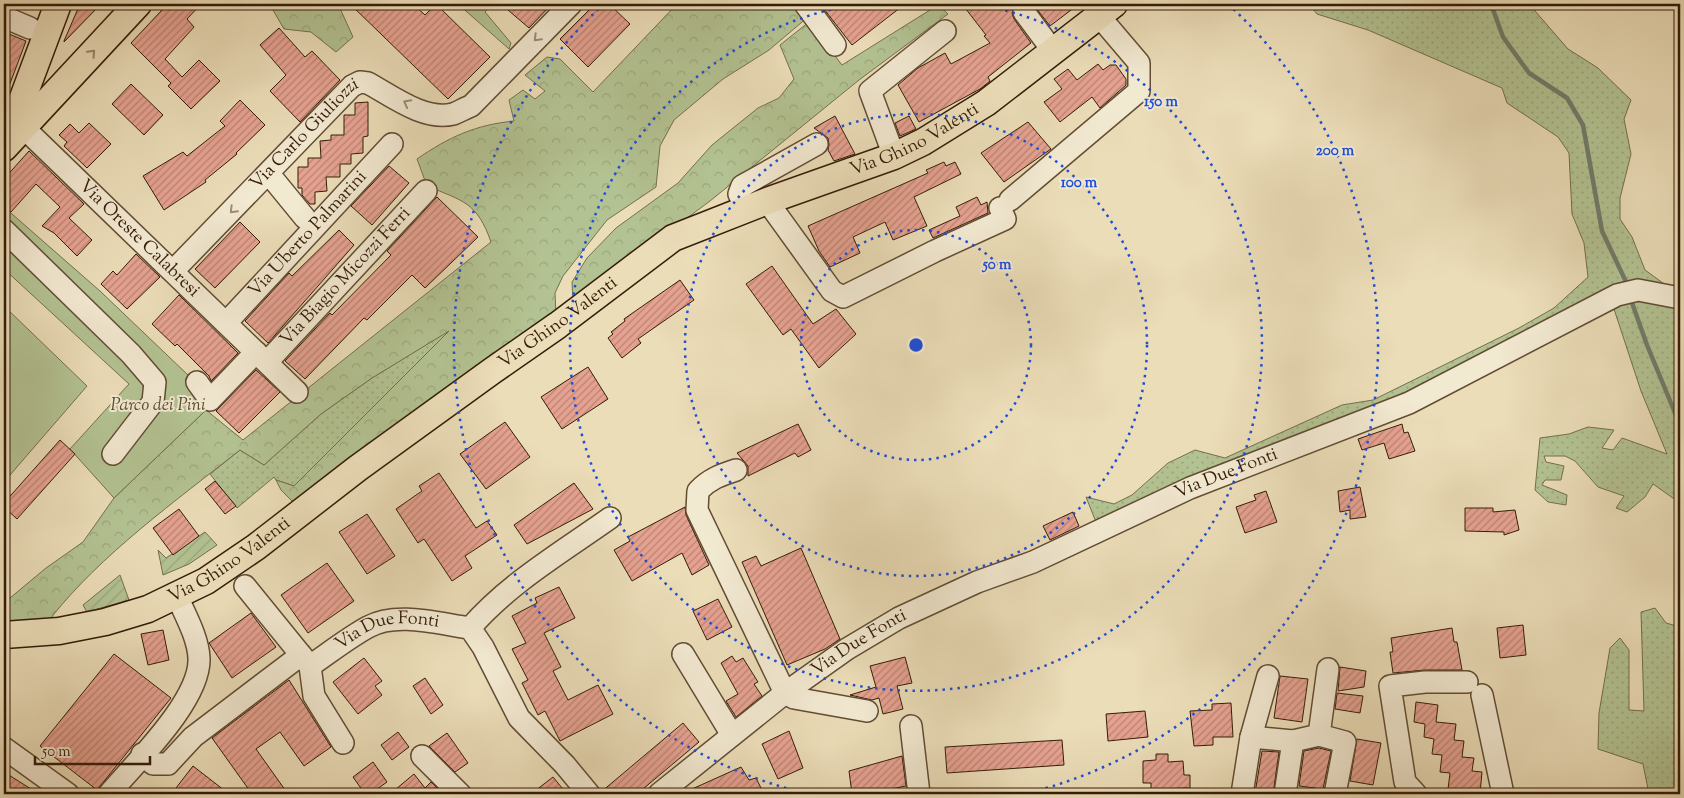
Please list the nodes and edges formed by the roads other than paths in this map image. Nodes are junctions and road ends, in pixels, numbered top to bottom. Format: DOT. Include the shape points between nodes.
graph roads {
  1 [pos="58,4"];
  2 [pos="138,4"];
  3 [pos="571,4"];
  4 [pos="805,4"];
  5 [pos="1104,8"];
  6 [pos="1024,12"];
  7 [pos="4,17"];
  8 [pos="30,28"];
  9 [pos="945,31"];
  10 [pos="835,46"];
  11 [pos="1053,51"];
  12 [pos="33,73"];
  13 [pos="63,84"];
  14 [pos="15,114"];
  15 [pos="392,144"];
  16 [pos="818,144"];
  17 [pos="4,148"];
  18 [pos="894,156"];
  19 [pos="269,174"];
  20 [pos="426,191"];
  21 [pos="756,205"];
  22 [pos="305,218"];
  23 [pos="4,230"];
  24 [pos="172,271"];
  25 [pos="1680,298"];
  26 [pos="226,323"];
  27 [pos="261,357"];
  28 [pos="197,382"];
  29 [pos="297,392"];
  30 [pos="113,454"];
  31 [pos="736,470"];
  32 [pos="610,518"];
  33 [pos="245,586"];
  34 [pos="177,596"];
  35 [pos="470,628"];
  36 [pos="4,635"];
  37 [pos="683,654"];
  38 [pos="305,660"];
  39 [pos="1328,668"];
  40 [pos="1268,676"];
  41 [pos="785,693"];
  42 [pos="867,711"];
  43 [pos="911,726"];
  44 [pos="732,735"];
  45 [pos="1319,735"];
  46 [pos="1251,738"];
  47 [pos="1293,741"];
  48 [pos="343,743"];
  49 [pos="4,748"];
  50 [pos="142,754"];
  51 [pos="422,756"];
  52 [pos="68,794"];
  53 [pos="109,794"];
  54 [pos="460,794"];
  55 [pos="589,794"];
  56 [pos="659,794"];
  57 [pos="919,794"];
  58 [pos="1242,794"];
  59 [pos="1285,794"];
  60 [pos="1335,794"];
  61 [pos="1416,794"];
  62 [pos="1503,794"];
  1 -- 12 [label="main road"];
  13 -- 2 [label="main road, one-way"];
  3 -- 19 [label="street, Via Carlo Giuliozzi, one-way" via="471,106 453,114 434,115 360,82 352,86"];
  4 -- 10 [label="street"];
  5 -- 11 [label="main road, Via Ghino Valenti"];
  5 -- 21 [label="street" via="1139,62 1139,91 1005,204 1005,219 843,297 832,291"];
  6 -- 11 [label="street"];
  7 -- 8 [label="street"];
  9 -- 18 [label="street" via="870,91"];
  11 -- 18 [label="main road, Via Ghino Valenti" via="967,116"];
  12 -- 13 [label="main road" via="37,84 44,89 56,89"];
  12 -- 14 [label="main road"];
  13 -- 14 [label="main road"];
  14 -- 17 [label="main road"];
  14 -- 24 [label="street, Via Oreste Calabresi"];
  15 -- 26 [label="street, Via Uberto Palmarini"];
  16 -- 21 [label="street" via="742,186 739,194"];
  18 -- 21 [label="main road, Via Ghino Valenti"];
  19 -- 22 [label="street"];
  19 -- 24 [label="street, Via Carlo Giuliozzi, one-way"];
  20 -- 27 [label="street, Via Biagio Micozzi Ferri"];
  21 -- 34 [label="main road, Via Ghino Valenti" via="673,238 358,468 256,547 206,581"];
  23 -- 30 [label="street" via="131,354 155,382 153,402"];
  24 -- 26 [label="street, Via Oreste Calabresi"];
  25 -- 41 [label="street, Via Due Fonti" via="1638,290 1617,295 1409,403 1222,475 1033,562 929,604 847,649"];
  26 -- 27 [label="street, Via Oreste Calabresi"];
  27 -- 28 [label="street" via="210,400"];
  27 -- 29 [label="street, Via Oreste Calabresi"];
  31 -- 41 [label="street" via="715,477 698,491 696,510"];
  32 -- 35 [label="street" via="508,591"];
  33 -- 38 [label="street"];
  34 -- 36 [label="main road, Via Ghino Valenti" via="105,622 59,631"];
  34 -- 50 [label="street" via="199,658 196,676 178,713"];
  35 -- 38 [label="street, Via Due Fonti" via="404,620 386,622 369,626"];
  35 -- 55 [label="street" via="519,718"];
  37 -- 44 [label="street"];
  38 -- 48 [label="street" via="314,696"];
  38 -- 50 [label="street, Via Due Fonti" via="193,737 168,764 153,764"];
  39 -- 45 [label="street"];
  40 -- 46 [label="street"];
  41 -- 42 [label="street" via="794,698"];
  41 -- 44 [label="street, Via Due Fonti"];
  43 -- 57 [label="street"];
  44 -- 56 [label="street, Via Due Fonti"];
  45 -- 47 [label="street"];
  45 -- 60 [label="street" via="1345,742"];
  46 -- 47 [label="street"];
  46 -- 58 [label="street"];
  47 -- 59 [label="street"];
  49 -- 52 [label="street"];
  50 -- 53 [label="street"];
  51 -- 54 [label="street"];
  61 -- 62 [label="street" via="1405,782 1390,686 1425,682 1474,688"];
}
